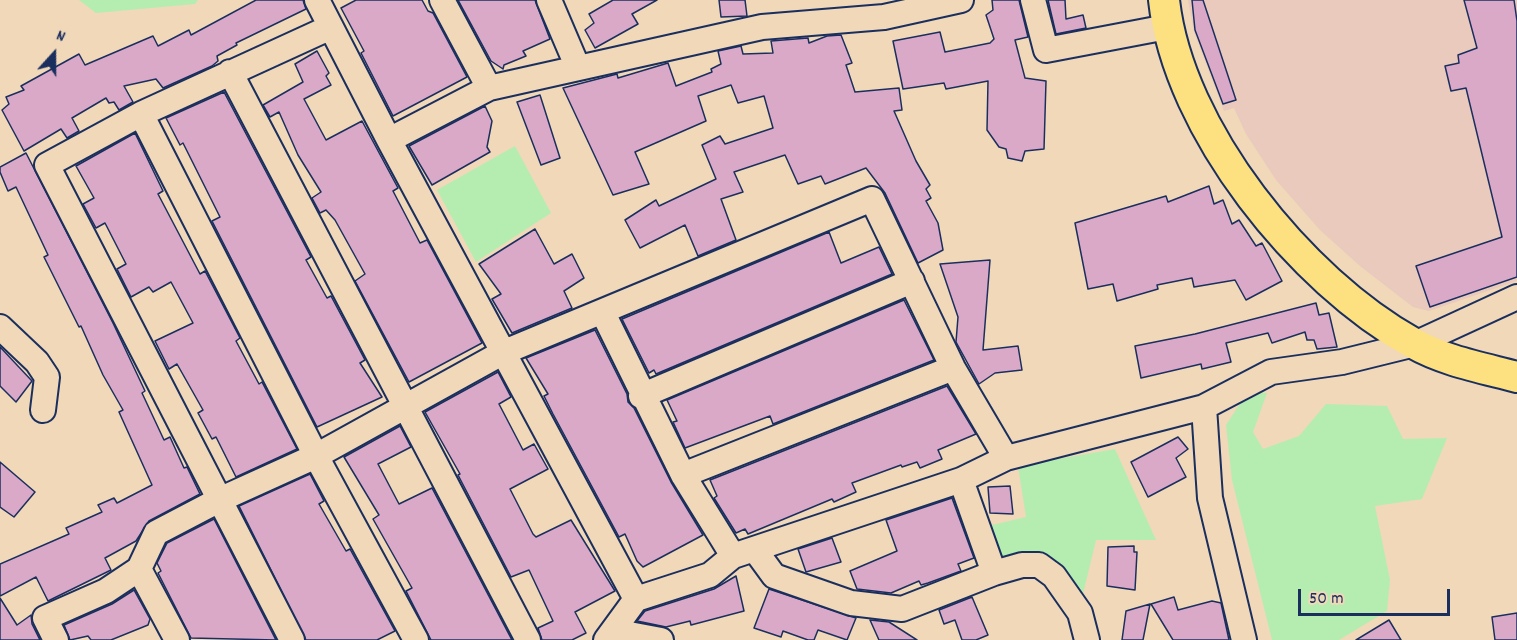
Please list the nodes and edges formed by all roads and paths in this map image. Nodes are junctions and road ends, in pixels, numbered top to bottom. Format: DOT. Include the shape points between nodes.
graph roads {
  1 [pos="317,0"];
  2 [pos="442,0"];
  3 [pos="549,0"];
  4 [pos="961,0"];
  5 [pos="1033,0"];
  6 [pos="1166,13"];
  7 [pos="330,27"];
  8 [pos="578,68"];
  9 [pos="230,72"];
  10 [pos="489,88"];
  11 [pos="141,114"];
  12 [pos="388,140"];
  13 [pos="912,281"];
  14 [pos="1517,297"];
  15 [pos="603,313"];
  16 [pos="0,327"];
  17 [pos="1415,344"];
  18 [pos="502,352"];
  19 [pos="953,368"];
  20 [pos="1517,377"];
  21 [pos="641,396"];
  22 [pos="407,405"];
  23 [pos="1204,407"];
  24 [pos="43,410"];
  25 [pos="316,456"];
  26 [pos="1006,458"];
  27 [pos="683,475"];
  28 [pos="961,480"];
  29 [pos="219,500"];
  30 [pos="744,553"];
  31 [pos="139,569"];
  32 [pos="994,573"];
  33 [pos="636,599"];
  34 [pos="610,636"];
  35 [pos="56,640"];
  36 [pos="177,640"];
  37 [pos="292,640"];
  38 [pos="416,640"];
  39 [pos="528,640"];
  40 [pos="661,640"];
  41 [pos="1087,640"];
  42 [pos="1244,640"];
  1 -- 7 [label="street"];
  2 -- 10 [label="street"];
  3 -- 8 [label="street"];
  4 -- 8 [label="street" via="884,17 762,27"];
  5 -- 6 [label="street" via="1046,50"];
  6 -- 17 [label="main road" via="1196,105 1250,197 1307,259 1352,299"];
  7 -- 9 [label="street"];
  7 -- 12 [label="street"];
  8 -- 10 [label="street"];
  9 -- 11 [label="street"];
  9 -- 22 [label="street"];
  10 -- 12 [label="street"];
  11 -- 25 [label="street"];
  11 -- 29 [label="street" via="47,165"];
  12 -- 18 [label="street"];
  13 -- 15 [label="street" via="872,199"];
  13 -- 19 [label="street"];
  13 -- 21 [label="street"];
  14 -- 17 [label="street"];
  15 -- 18 [label="street"];
  15 -- 21 [label="street"];
  16 -- 24 [label="street" via="47,377"];
  17 -- 20 [label="main road"];
  17 -- 23 [label="street" via="1342,362 1270,372"];
  18 -- 22 [label="street"];
  18 -- 33 [label="street"];
  19 -- 26 [label="street"];
  19 -- 27 [label="street"];
  21 -- 27 [label="street"];
  22 -- 25 [label="street"];
  22 -- 39 [label="street"];
  23 -- 26 [label="street"];
  23 -- 42 [label="street" via="1210,498"];
  25 -- 29 [label="street"];
  25 -- 38 [label="street"];
  26 -- 28 [label="street"];
  27 -- 30 [label="street"];
  28 -- 30 [label="street"];
  28 -- 32 [label="street"];
  29 -- 31 [label="street" via="156,533"];
  29 -- 37 [label="street"];
  30 -- 32 [label="street" via="774,576 851,603 902,609"];
  30 -- 33 [label="street" via="710,575"];
  31 -- 35 [label="street" via="106,591 45,618"];
  31 -- 36 [label="street"];
  32 -- 41 [label="street" via="1039,565 1054,576 1080,613"];
  33 -- 34 [label="street"];
  34 -- 40 [label="street"];
}
